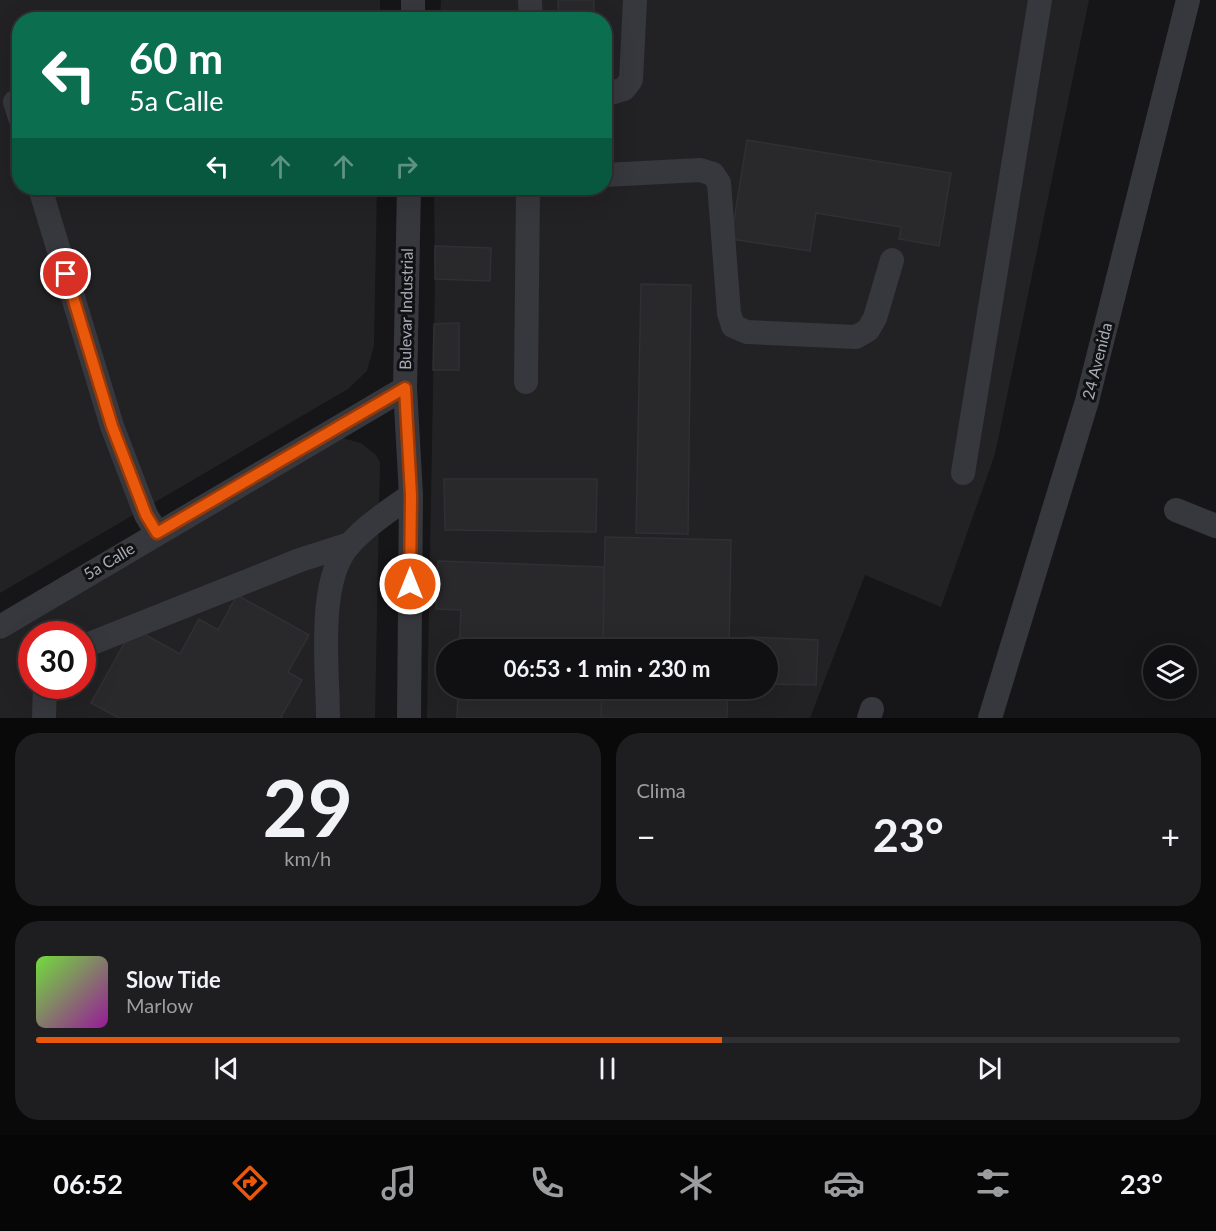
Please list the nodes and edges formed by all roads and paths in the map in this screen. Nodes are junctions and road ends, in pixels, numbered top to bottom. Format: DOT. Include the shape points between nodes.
graph roads {
  1 [pos="635,0"];
  2 [pos="1040,0"];
  3 [pos="1188,0"];
  4 [pos="612,93"];
  5 [pos="612,175"];
  6 [pos="42,195"];
  7 [pos="409,195"];
  8 [pos="528,195"];
  9 [pos="892,261"];
  10 [pos="526,382"];
  11 [pos="405,388"];
  12 [pos="963,473"];
  13 [pos="411,495"];
  14 [pos="1176,510"];
  15 [pos="1216,526"];
  16 [pos="157,533"];
  17 [pos="350,544"];
  18 [pos="0,627"];
  19 [pos="96,641"];
  20 [pos="45,699"];
  21 [pos="44,718"];
  22 [pos="328,718"];
  23 [pos="409,718"];
  24 [pos="990,718"];
  1 -- 4 [label="street" via="631,80 624,89"];
  2 -- 12 [label="street"];
  3 -- 24 [label="street, 24 Avenida" via="1087,401"];
  5 -- 9 [label="street" via="700,170 713,174 719,183 729,313 733,326 747,332 856,337 868,330 875,318"];
  6 -- 16 [label="street" via="112,426 146,515"];
  7 -- 11 [label="street, Bulevar Industrial"];
  8 -- 10 [label="street"];
  11 -- 13 [label="street, Bulevar Industrial"];
  11 -- 16 [label="street, 5a Calle"];
  13 -- 17 [label="street"];
  13 -- 23 [label="street, Bulevar Industrial"];
  14 -- 15 [label="street"];
  16 -- 18 [label="street, 5a Calle"];
  17 -- 19 [label="street"];
  17 -- 22 [label="street" via="333,572 327,595"];
  20 -- 21 [label="street"];
}
